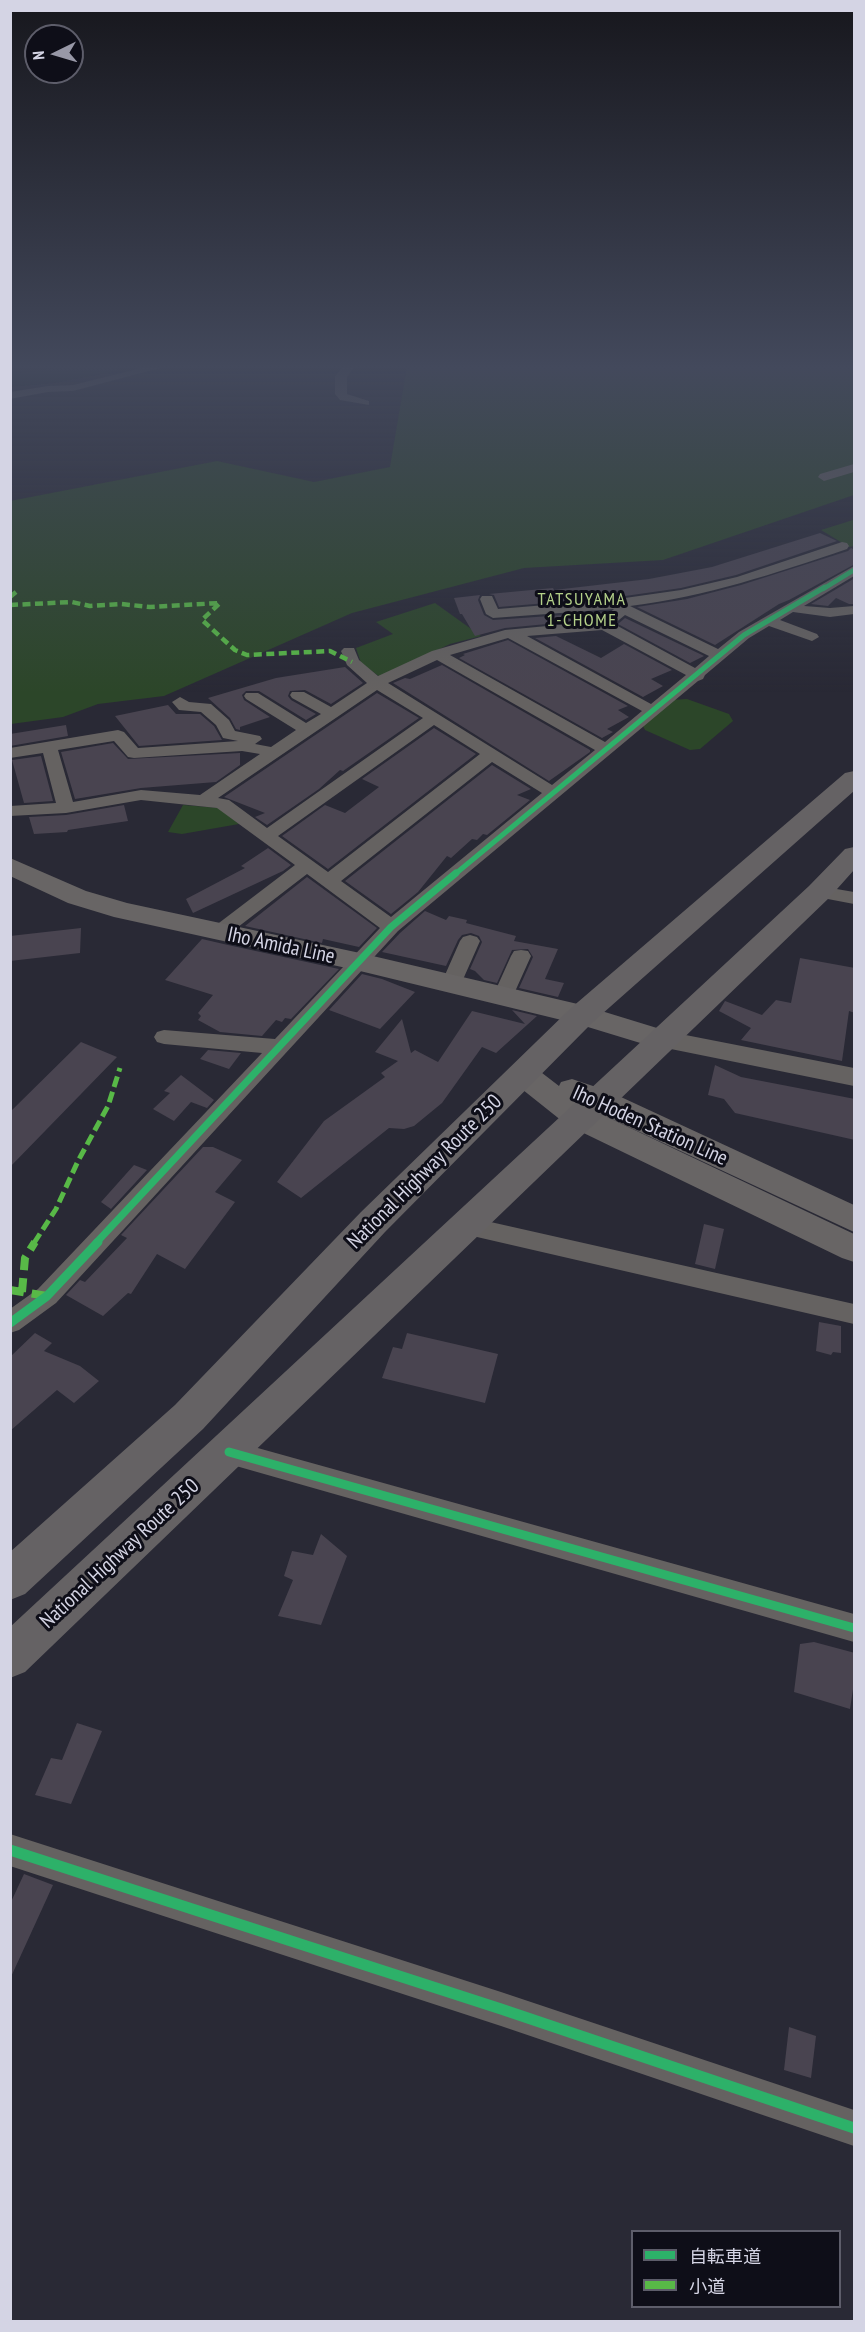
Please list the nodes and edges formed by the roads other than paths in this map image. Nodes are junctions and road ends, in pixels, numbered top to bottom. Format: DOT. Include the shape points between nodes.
graph roads {
  1 [pos="831,475"];
  2 [pos="824,477"];
  3 [pos="842,546"];
  4 [pos="855,570"];
  5 [pos="487,599"];
  6 [pos="619,606"];
  7 [pos="790,607"];
  8 [pos="855,610"];
  9 [pos="769,621"];
  10 [pos="604,625"];
  11 [pos="510,633"];
  12 [pos="812,637"];
  13 [pos="349,651"];
  14 [pos="437,654"];
  15 [pos="719,655"];
  16 [pos="698,676"];
  17 [pos="377,682"];
  18 [pos="298,695"];
  19 [pos="252,696"];
  20 [pos="180,702"];
  21 [pos="653,711"];
  22 [pos="331,713"];
  23 [pos="434,718"];
  24 [pos="306,730"];
  25 [pos="49,746"];
  26 [pos="280,748"];
  27 [pos="606,749"];
  28 [pos="10,753"];
  29 [pos="491,753"];
  30 [pos="855,778"];
  31 [pos="554,793"];
  32 [pos="203,800"];
  33 [pos="66,808"];
  34 [pos="10,811"];
  35 [pos="267,836"];
  36 [pos="855,855"];
  37 [pos="10,866"];
  38 [pos="307,866"];
  39 [pos="329,881"];
  40 [pos="819,892"];
  41 [pos="855,898"];
  42 [pos="391,927"];
  43 [pos="218,933"];
  44 [pos="470,941"];
  45 [pos="521,956"];
  46 [pos="360,962"];
  47 [pos="450,984"];
  48 [pos="503,996"];
  49 [pos="582,1015"];
  50 [pos="164,1037"];
  51 [pos="660,1039"];
  52 [pos="279,1047"];
  53 [pos="523,1074"];
  54 [pos="855,1077"];
  55 [pos="587,1108"];
  56 [pos="855,1220"];
  57 [pos="464,1225"];
  58 [pos="855,1249"];
  59 [pos="855,1314"];
  60 [pos="10,1323"];
  61 [pos="230,1452"];
  62 [pos="10,1580"];
  63 [pos="855,1628"];
  64 [pos="10,1657"];
  65 [pos="10,1850"];
  66 [pos="855,2128"];
  1 -- 2 [label="street"];
  3 -- 6 [label="street" via="742,580"];
  4 -- 7 [label="street"];
  5 -- 6 [label="street" via="493,614"];
  6 -- 10 [label="street"];
  6 -- 15 [label="street"];
  7 -- 8 [label="street" via="816,613"];
  7 -- 9 [label="street"];
  9 -- 12 [label="street"];
  9 -- 15 [label="street"];
  10 -- 11 [label="street"];
  10 -- 16 [label="street"];
  11 -- 14 [label="street"];
  11 -- 21 [label="street"];
  13 -- 17 [label="street" via="352,662"];
  14 -- 17 [label="street"];
  14 -- 27 [label="street"];
  15 -- 16 [label="street"];
  16 -- 21 [label="street"];
  17 -- 22 [label="street"];
  17 -- 23 [label="street"];
  18 -- 22 [label="street"];
  19 -- 24 [label="street"];
  20 -- 26 [label="street" via="185,707 204,707 223,723 229,735"];
  21 -- 27 [label="street"];
  22 -- 24 [label="street"];
  23 -- 29 [label="street"];
  23 -- 35 [label="street"];
  24 -- 26 [label="street"];
  25 -- 26 [label="street" via="118,735 134,753 242,746"];
  25 -- 28 [label="street"];
  25 -- 33 [label="street"];
  26 -- 32 [label="street"];
  27 -- 31 [label="street"];
  29 -- 31 [label="street"];
  29 -- 39 [label="street"];
  30 -- 49 [label="highway, National Highway Route 250"];
  31 -- 42 [label="street"];
  32 -- 33 [label="street" via="141,795"];
  32 -- 35 [label="street" via="223,804"];
  33 -- 34 [label="street"];
  35 -- 38 [label="street"];
  36 -- 40 [label="highway, National Highway Route 250"];
  37 -- 43 [label="main road, Iho Amida Line" via="77,897"];
  38 -- 39 [label="street"];
  38 -- 43 [label="street"];
  39 -- 42 [label="street"];
  40 -- 41 [label="street"];
  40 -- 51 [label="highway, National Highway Route 250"];
  42 -- 46 [label="street"];
  43 -- 46 [label="main road, Iho Amida Line"];
  44 -- 47 [label="street"];
  45 -- 48 [label="street"];
  46 -- 47 [label="main road, Iho Amida Line"];
  46 -- 52 [label="street"];
  47 -- 48 [label="main road, Iho Amida Line"];
  48 -- 49 [label="main road, Iho Amida Line"];
  49 -- 51 [label="main road, Iho Amida Line"];
  49 -- 53 [label="highway, National Highway Route 250"];
  50 -- 52 [label="street"];
  51 -- 54 [label="street"];
  51 -- 55 [label="highway, National Highway Route 250"];
  52 -- 60 [label="street" via="48,1296"];
  53 -- 55 [label="main road, Iho Hoden Station Line"];
  53 -- 62 [label="highway, National Highway Route 250" via="373,1222 189,1418"];
  55 -- 56 [label="main road, Iho Hoden Station Line"];
  55 -- 57 [label="highway, National Highway Route 250"];
  55 -- 58 [label="main road, Iho Hoden Station Line"];
  57 -- 59 [label="street"];
  57 -- 61 [label="highway, National Highway Route 250"];
  61 -- 63 [label="street"];
  61 -- 64 [label="highway, National Highway Route 250"];
  65 -- 66 [label="street"];
}
